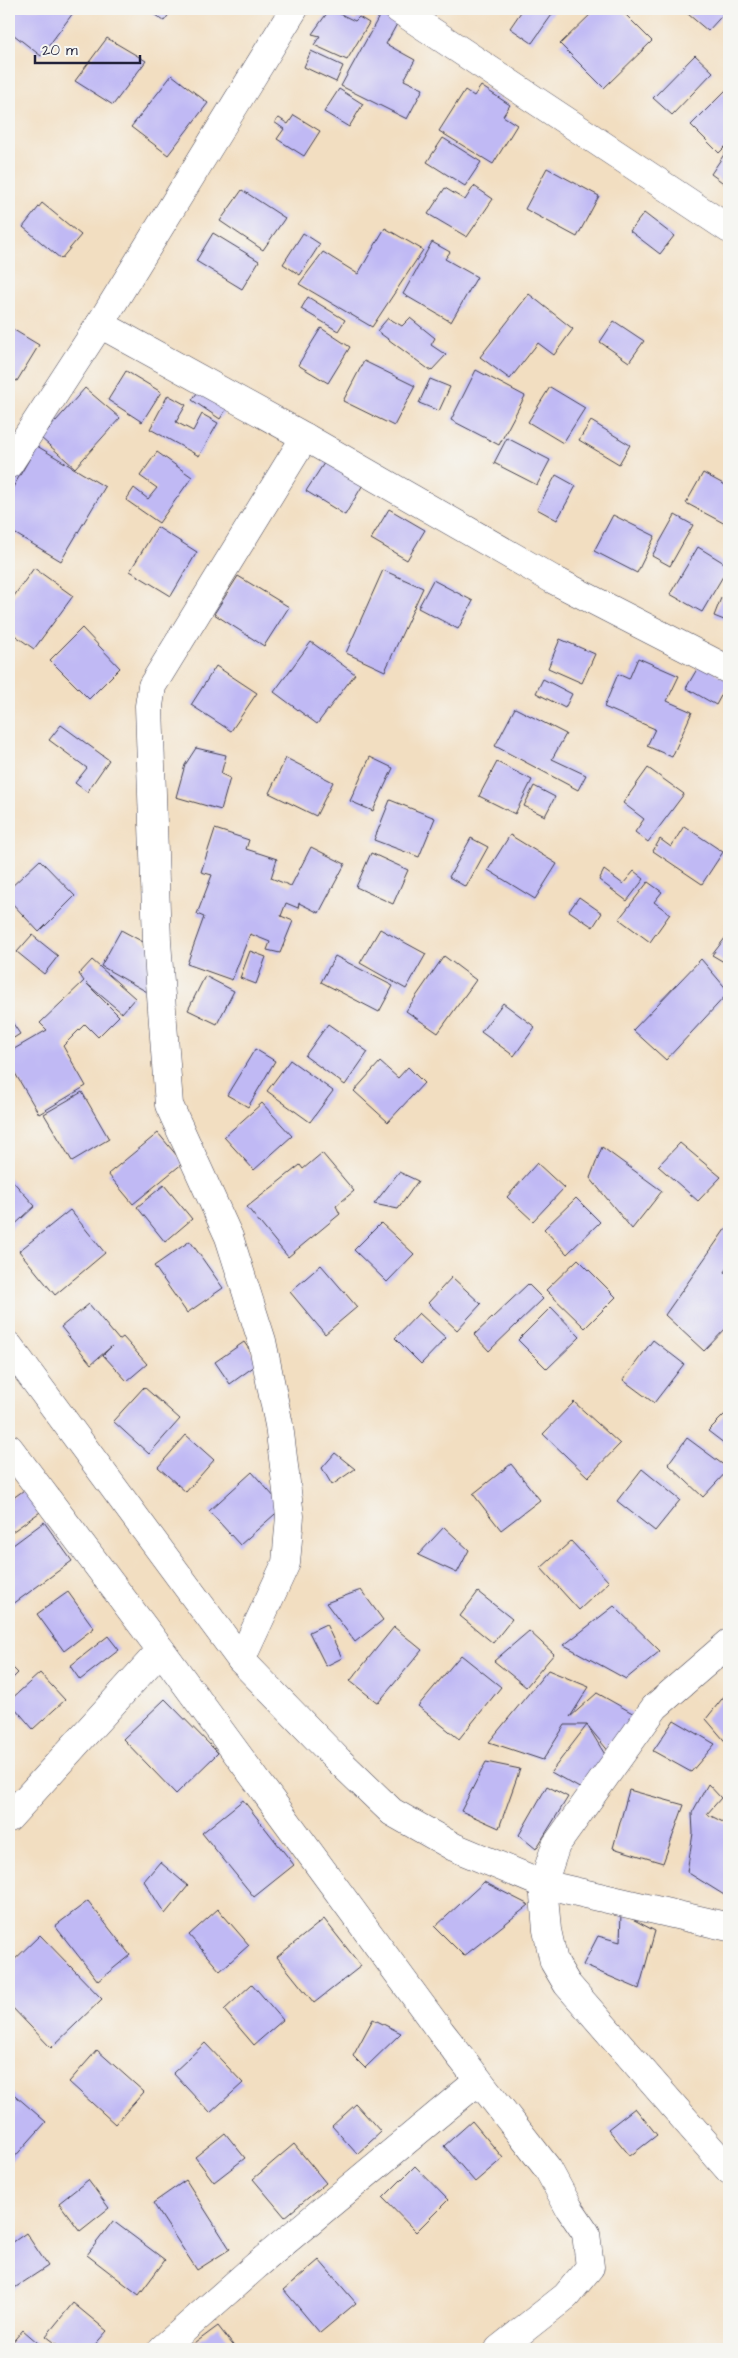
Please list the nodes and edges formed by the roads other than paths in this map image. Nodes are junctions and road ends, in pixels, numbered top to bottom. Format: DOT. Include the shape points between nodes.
graph roads {
  1 [pos="294,9"];
  2 [pos="398,9"];
  3 [pos="729,229"];
  4 [pos="100,324"];
  5 [pos="305,437"];
  6 [pos="9,464"];
  7 [pos="729,670"];
  8 [pos="9,1346"];
  9 [pos="9,1448"];
  10 [pos="729,1643"];
  11 [pos="161,1650"];
  12 [pos="241,1660"];
  13 [pos="9,1818"];
  14 [pos="543,1884"];
  15 [pos="729,1927"];
  16 [pos="478,2081"];
  17 [pos="729,2170"];
  18 [pos="162,2349"];
  19 [pos="499,2349"];
  1 -- 4 [label="street"];
  2 -- 3 [label="street"];
  4 -- 5 [label="street"];
  4 -- 6 [label="street"];
  5 -- 7 [label="street" via="552,579"];
  5 -- 12 [label="street" via="152,686 149,706 158,941 169,1105 228,1237 262,1341 279,1425 290,1516 286,1563"];
  8 -- 12 [label="street"];
  9 -- 11 [label="street"];
  10 -- 14 [label="street" via="655,1707 556,1845"];
  11 -- 13 [label="street"];
  11 -- 16 [label="street"];
  12 -- 14 [label="street" via="392,1812 454,1846"];
  14 -- 15 [label="street"];
  14 -- 17 [label="street" via="546,1930 554,1962 567,1984"];
  16 -- 18 [label="street"];
  16 -- 19 [label="street" via="548,2170 586,2233 590,2267 566,2296"];
}
